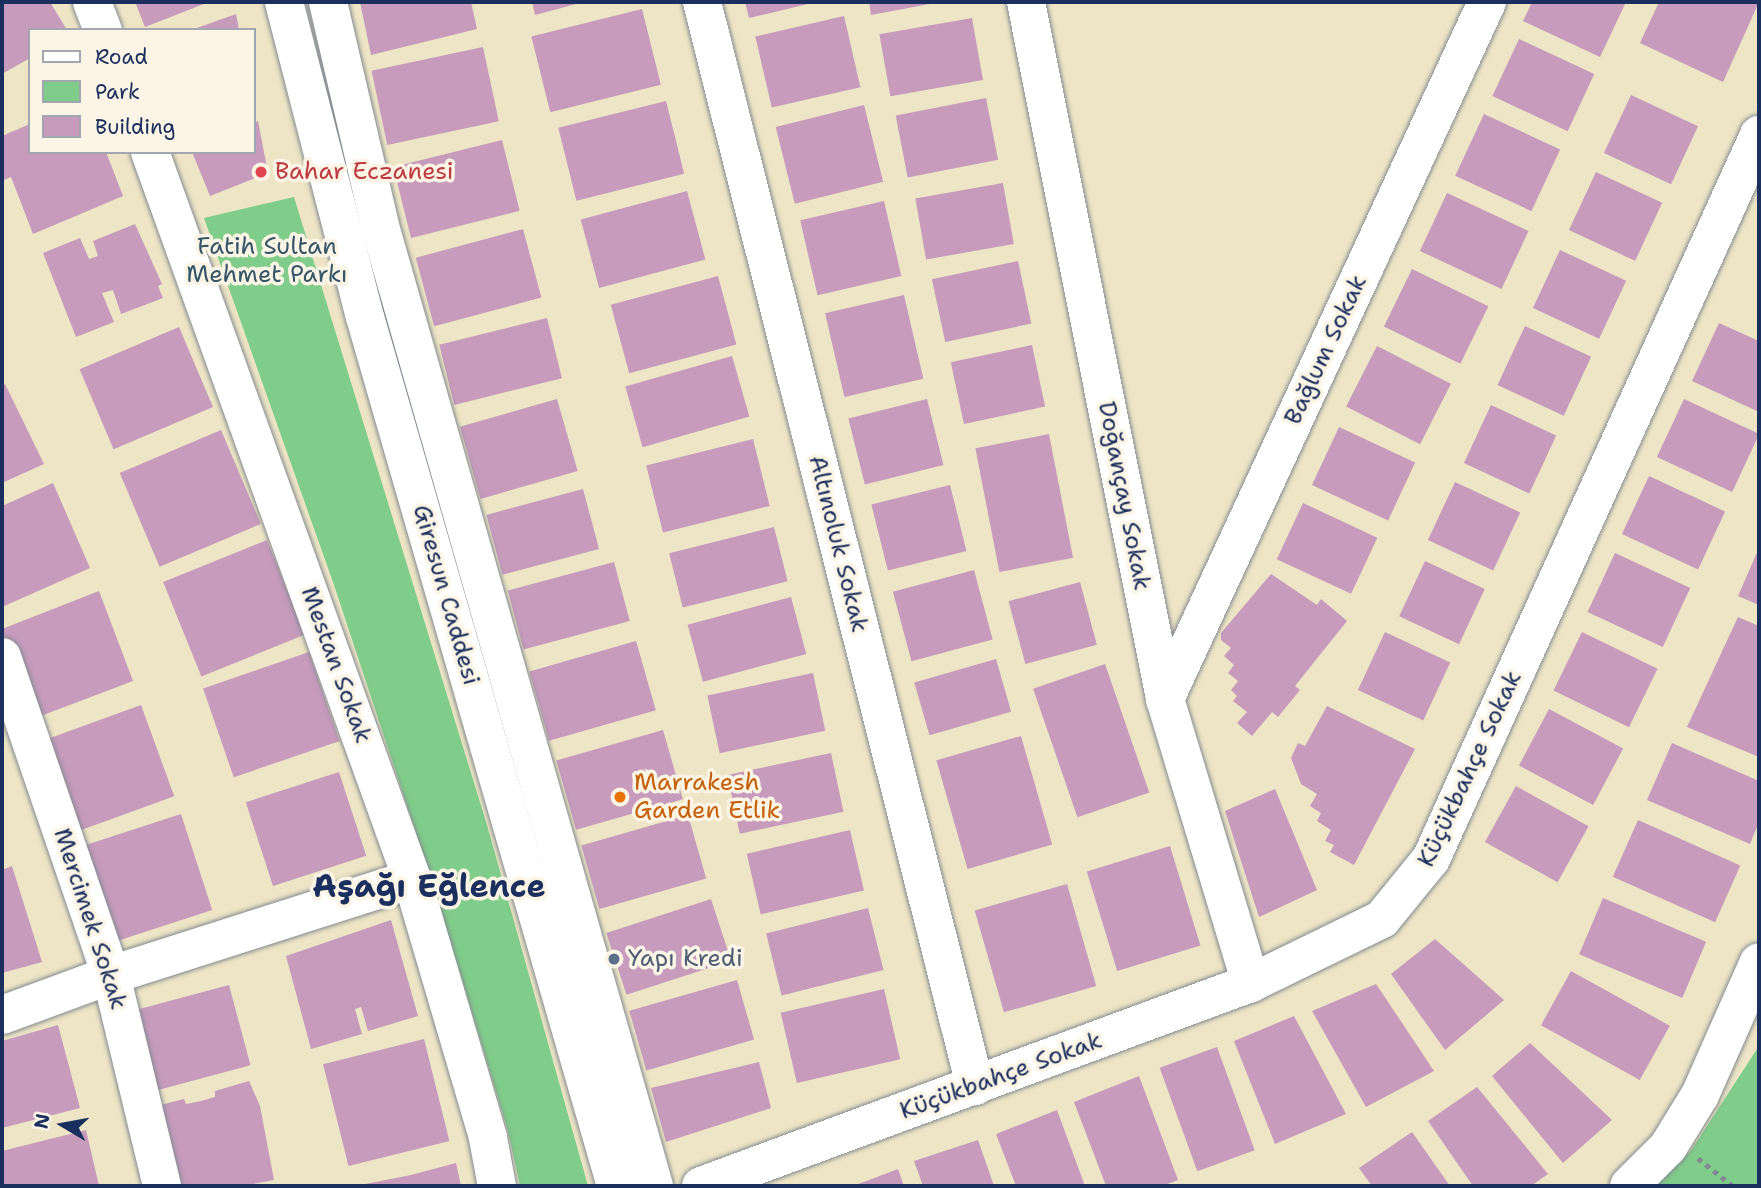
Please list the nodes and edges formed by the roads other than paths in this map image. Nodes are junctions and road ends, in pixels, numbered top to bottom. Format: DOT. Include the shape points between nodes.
graph roads {
  1 [pos="92,2"];
  2 [pos="284,2"];
  3 [pos="328,2"];
  4 [pos="702,2"];
  5 [pos="1026,2"];
  6 [pos="1487,2"];
  7 [pos="102,28"];
  8 [pos="1759,135"];
  9 [pos="151,154"];
  10 [pos="2,657"];
  11 [pos="1165,699"];
  12 [pos="412,879"];
  13 [pos="1759,962"];
  14 [pos="111,975"];
  15 [pos="1251,983"];
  16 [pos="2,1015"];
  17 [pos="975,1086"];
  18 [pos="162,1186"];
  19 [pos="497,1186"];
  20 [pos="616,1186"];
  21 [pos="654,1186"];
  22 [pos="701,1186"];
  23 [pos="1629,1186"];
  1 -- 7 [label="street"];
  2 -- 20 [label="street, Giresun Caddesi" via="365,317"];
  3 -- 21 [label="street, Giresun Caddesi" via="384,239"];
  4 -- 17 [label="street, Altınoluk Sokak"];
  5 -- 11 [label="street, Doğançay Sokak"];
  6 -- 11 [label="street, Bağlum Sokak"];
  8 -- 15 [label="street, Küçükbahçe Sokak" via="1431,859 1382,919"];
  9 -- 12 [label="street, Mestan Sokak"];
  10 -- 14 [label="street, Mercimek Sokak"];
  11 -- 15 [label="street, Doğançay Sokak"];
  12 -- 14 [label="street"];
  12 -- 19 [label="street, Mestan Sokak" via="488,1138"];
  13 -- 23 [label="street" via="1700,1095 1668,1147"];
  14 -- 16 [label="street"];
  14 -- 18 [label="street, Mercimek Sokak"];
  15 -- 17 [label="street, Küçükbahçe Sokak"];
  17 -- 22 [label="street, Küçükbahçe Sokak"];
}
